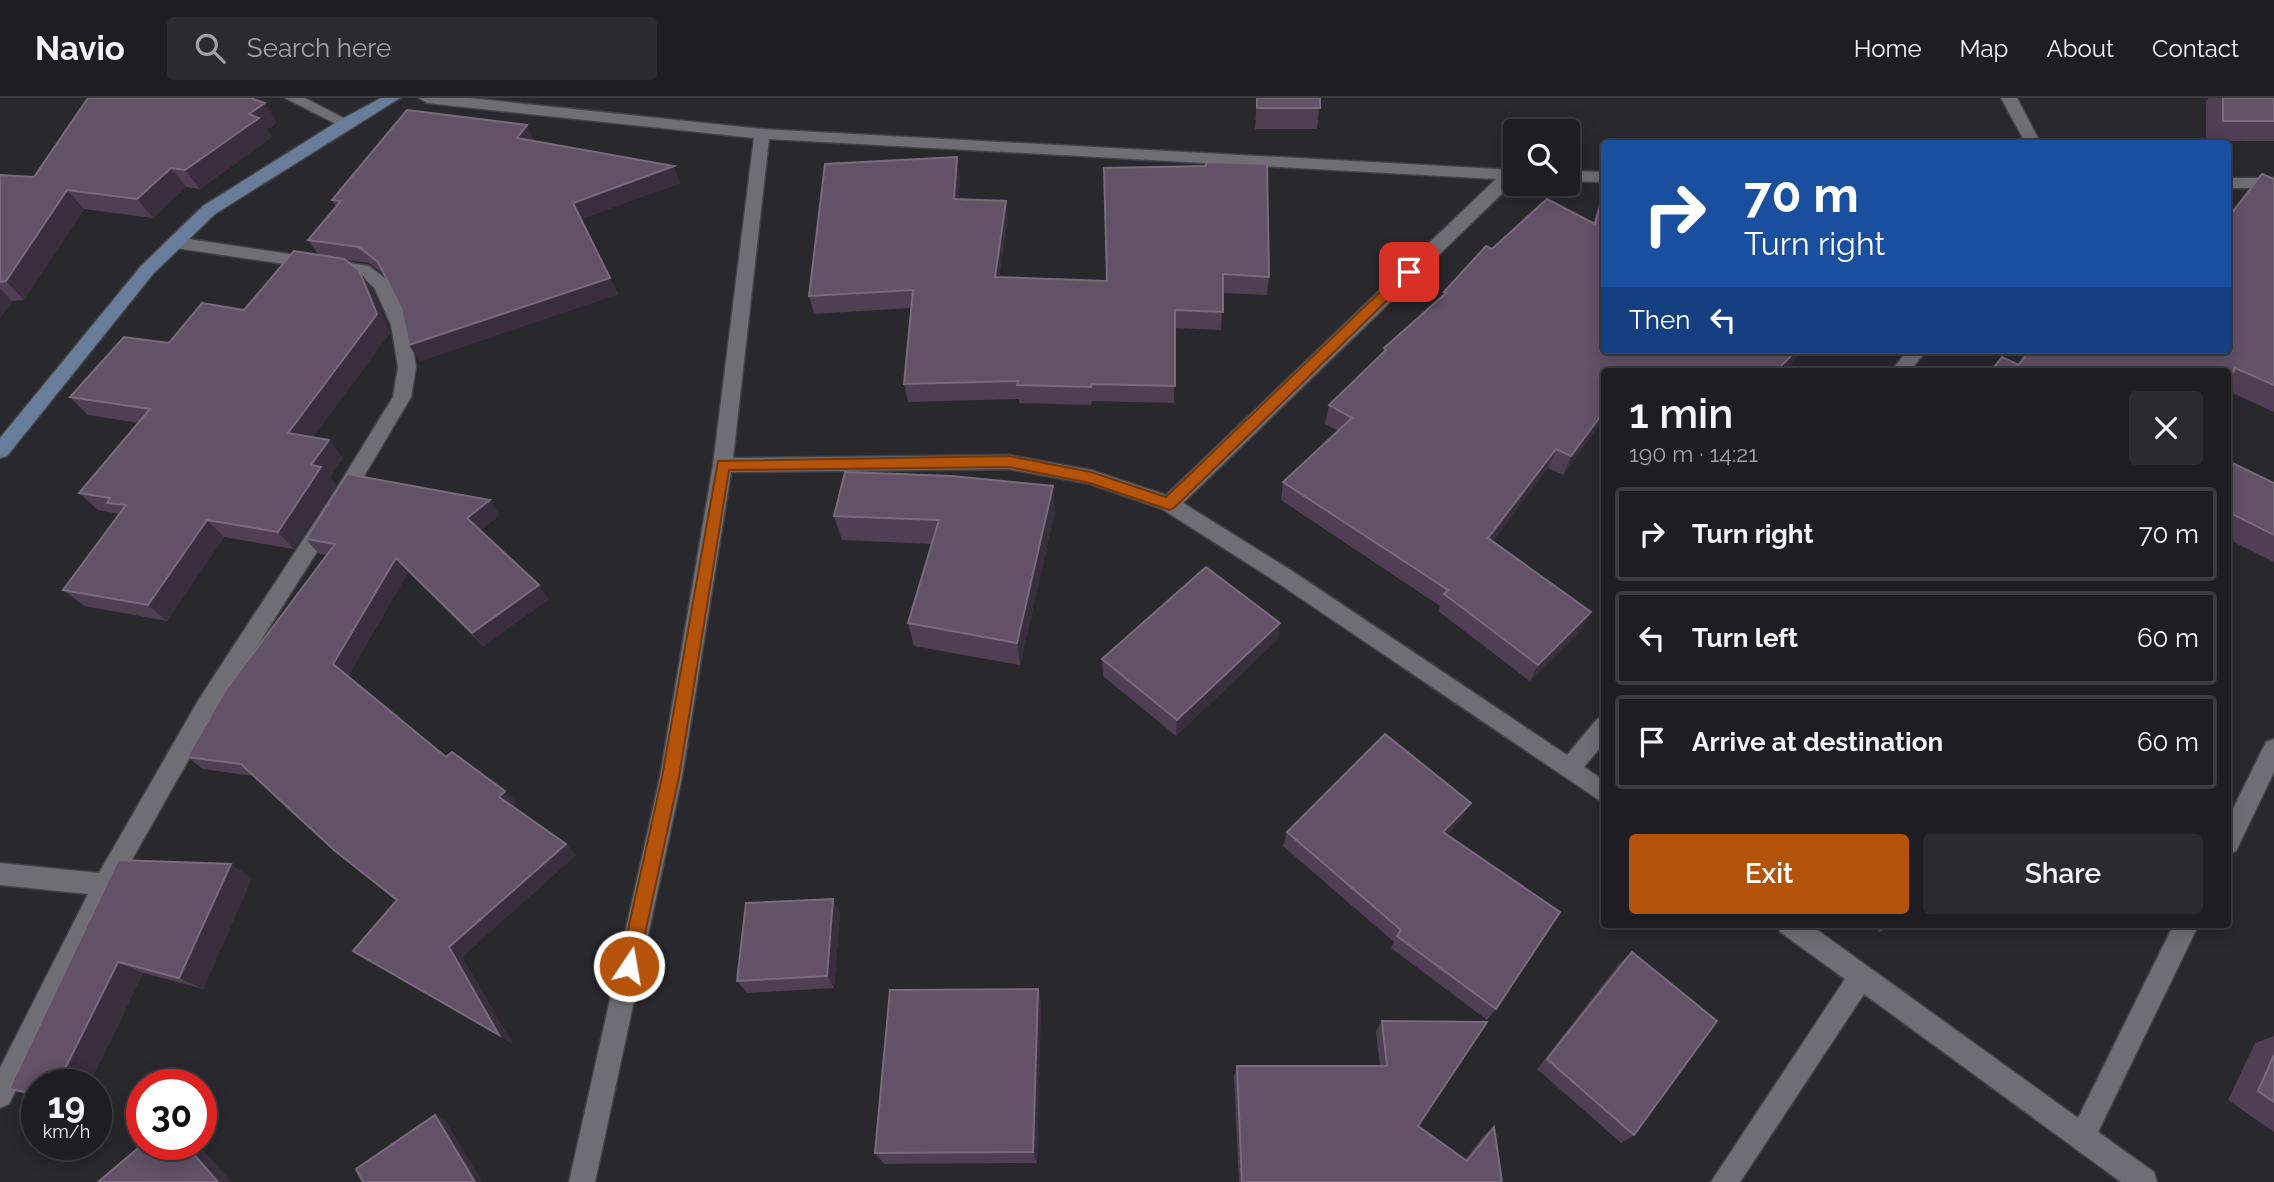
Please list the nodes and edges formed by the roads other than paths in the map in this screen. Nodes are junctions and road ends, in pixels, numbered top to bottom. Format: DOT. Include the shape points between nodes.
graph roads {
  1 [pos="293,98"];
  2 [pos="392,98"];
  3 [pos="427,98"];
  4 [pos="2009,98"];
  5 [pos="345,123"];
  6 [pos="762,135"];
  7 [pos="2032,140"];
  8 [pos="1503,175"];
  9 [pos="1580,176"];
  10 [pos="1601,177"];
  11 [pos="2231,183"];
  12 [pos="2274,183"];
  13 [pos="1503,184"];
  14 [pos="175,243"];
  15 [pos="1915,354"];
  16 [pos="1903,368"];
  17 [pos="0,451"];
  18 [pos="723,465"];
  19 [pos="1169,504"];
  20 [pos="1601,731"];
  21 [pos="2274,749"];
  22 [pos="1569,769"];
  23 [pos="1601,791"];
  24 [pos="2231,837"];
  25 [pos="0,874"];
  26 [pos="105,885"];
  27 [pos="1795,928"];
  28 [pos="2186,928"];
  29 [pos="1862,975"];
  30 [pos="0,1095"];
  31 [pos="2082,1137"];
  32 [pos="582,1182"];
  33 [pos="1724,1182"];
  34 [pos="2144,1182"];
  1 -- 5 [label="street"];
  2 -- 5 [label="street"];
  3 -- 6 [label="street"];
  4 -- 7 [label="street"];
  5 -- 14 [label="street" via="209,210"];
  6 -- 8 [label="street"];
  6 -- 18 [label="street"];
  9 -- 10 [label="street"];
  11 -- 12 [label="street"];
  13 -- 19 [label="street"];
  14 -- 17 [label="street" via="147,270"];
  14 -- 26 [label="street" via="363,270 381,284 400,325 407,367 402,397 207,706"];
  15 -- 16 [label="street"];
  18 -- 19 [label="street" via="1009,462 1091,477"];
  18 -- 32 [label="street" via="671,777"];
  19 -- 22 [label="street"];
  20 -- 22 [label="street"];
  21 -- 24 [label="street"];
  22 -- 23 [label="street"];
  25 -- 26 [label="street"];
  26 -- 30 [label="street"];
  27 -- 29 [label="street"];
  28 -- 31 [label="street"];
  29 -- 31 [label="street"];
  29 -- 33 [label="street"];
  31 -- 34 [label="street"];
}
